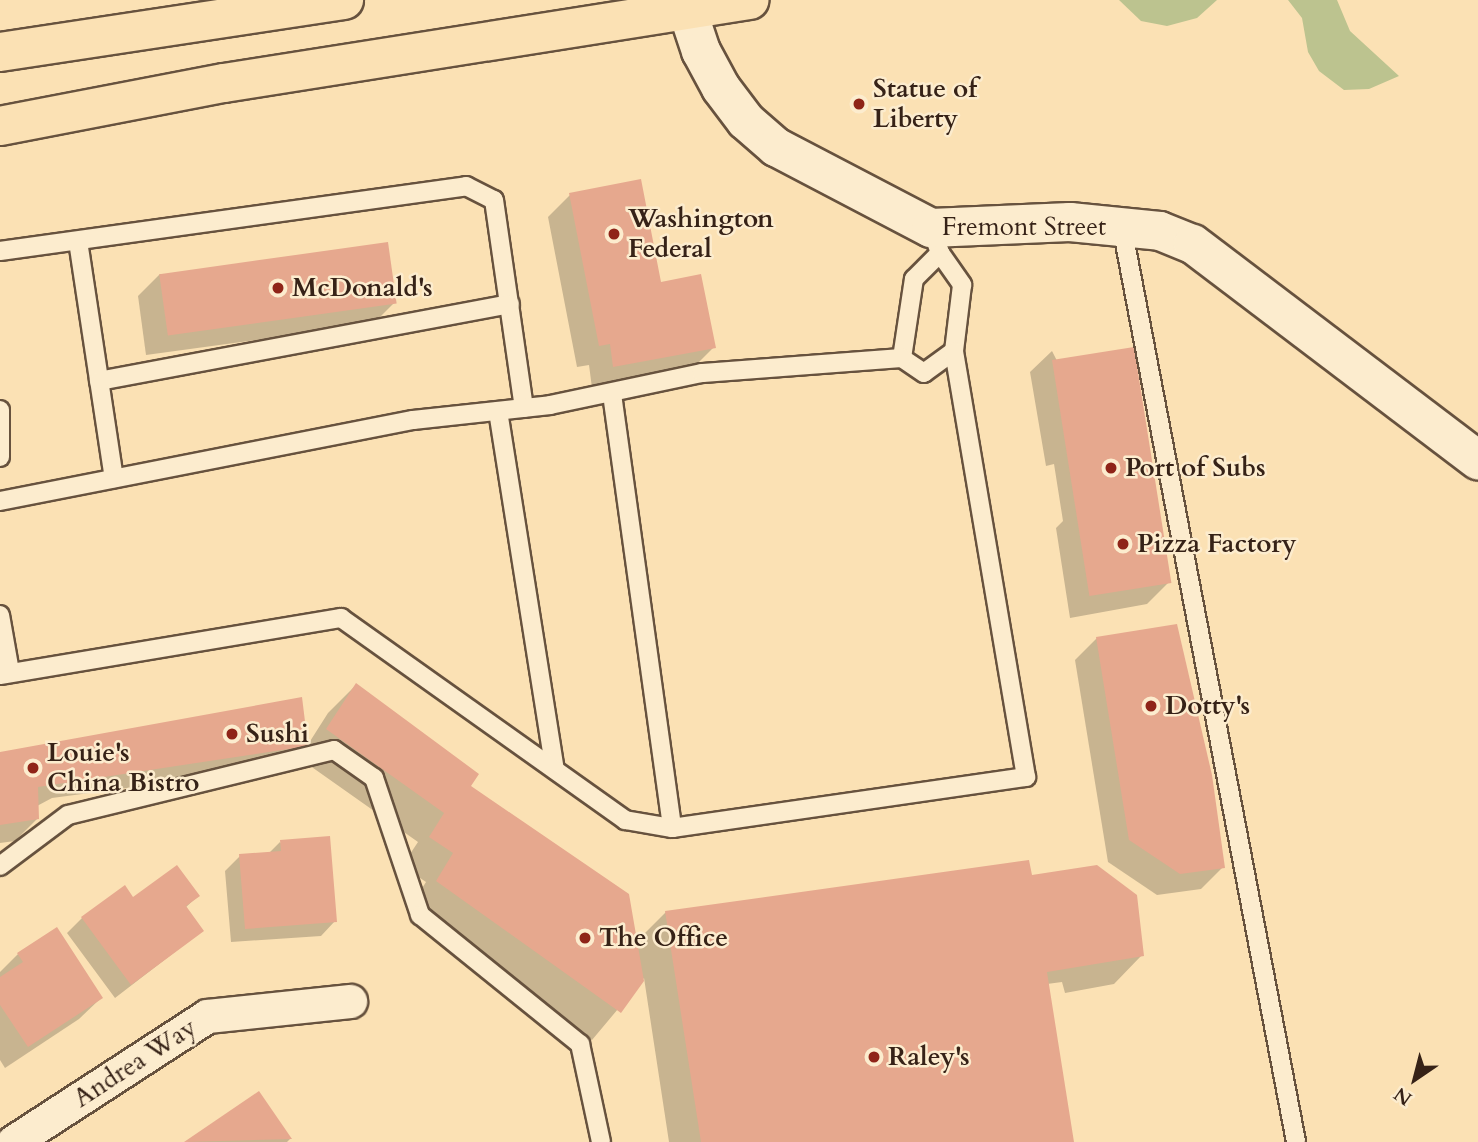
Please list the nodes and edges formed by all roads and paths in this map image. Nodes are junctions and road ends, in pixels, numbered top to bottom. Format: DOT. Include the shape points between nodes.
graph roads {
  1 [pos="344,0"];
  2 [pos="749,0"];
  3 [pos="685,5"];
  4 [pos="0,52"];
  5 [pos="0,126"];
  6 [pos="1122,227"];
  7 [pos="78,241"];
  8 [pos="936,241"];
  9 [pos="0,251"];
  10 [pos="510,304"];
  11 [pos="954,351"];
  12 [pos="902,358"];
  13 [pos="99,381"];
  14 [pos="612,394"];
  15 [pos="524,408"];
  16 [pos="0,410"];
  17 [pos="498,411"];
  18 [pos="0,457"];
  19 [pos="1478,460"];
  20 [pos="114,478"];
  21 [pos="0,500"];
  22 [pos="0,615"];
  23 [pos="5,674"];
  24 [pos="555,770"];
  25 [pos="672,828"];
  26 [pos="0,866"];
  27 [pos="350,1001"];
  28 [pos="13,1142"];
  29 [pos="601,1142"];
  30 [pos="1296,1142"];
  1 -- 4 [label="highway"];
  2 -- 3 [label="highway"];
  3 -- 5 [label="highway" via="224,82"];
  3 -- 8 [label="street, Fremont Street" via="721,88 746,121 776,147"];
  6 -- 8 [label="street, Fremont Street" via="1070,222"];
  6 -- 19 [label="street, Fremont Street" via="1160,231 1193,244"];
  6 -- 30 [label="lane"];
  7 -- 9 [label="lane"];
  7 -- 10 [label="lane" via="466,186 494,200"];
  7 -- 13 [label="lane"];
  8 -- 11 [label="lane" via="962,285"];
  8 -- 12 [label="lane" via="914,279"];
  10 -- 13 [label="lane"];
  10 -- 15 [label="lane"];
  11 -- 12 [label="lane" via="925,373"];
  11 -- 25 [label="lane" via="1026,776"];
  12 -- 14 [label="lane" via="702,373"];
  13 -- 20 [label="lane"];
  14 -- 15 [label="lane"];
  14 -- 25 [label="lane"];
  15 -- 17 [label="lane"];
  16 -- 18 [label="lane"];
  17 -- 20 [label="lane" via="413,421"];
  17 -- 24 [label="lane"];
  20 -- 21 [label="lane"];
  22 -- 23 [label="lane"];
  23 -- 24 [label="lane" via="341,618"];
  24 -- 25 [label="lane" via="625,820"];
  26 -- 29 [label="lane" via="68,815 334,750 374,778 420,915 580,1044"];
  27 -- 28 [label="street, Andrea Way" via="207,1016"];
}
